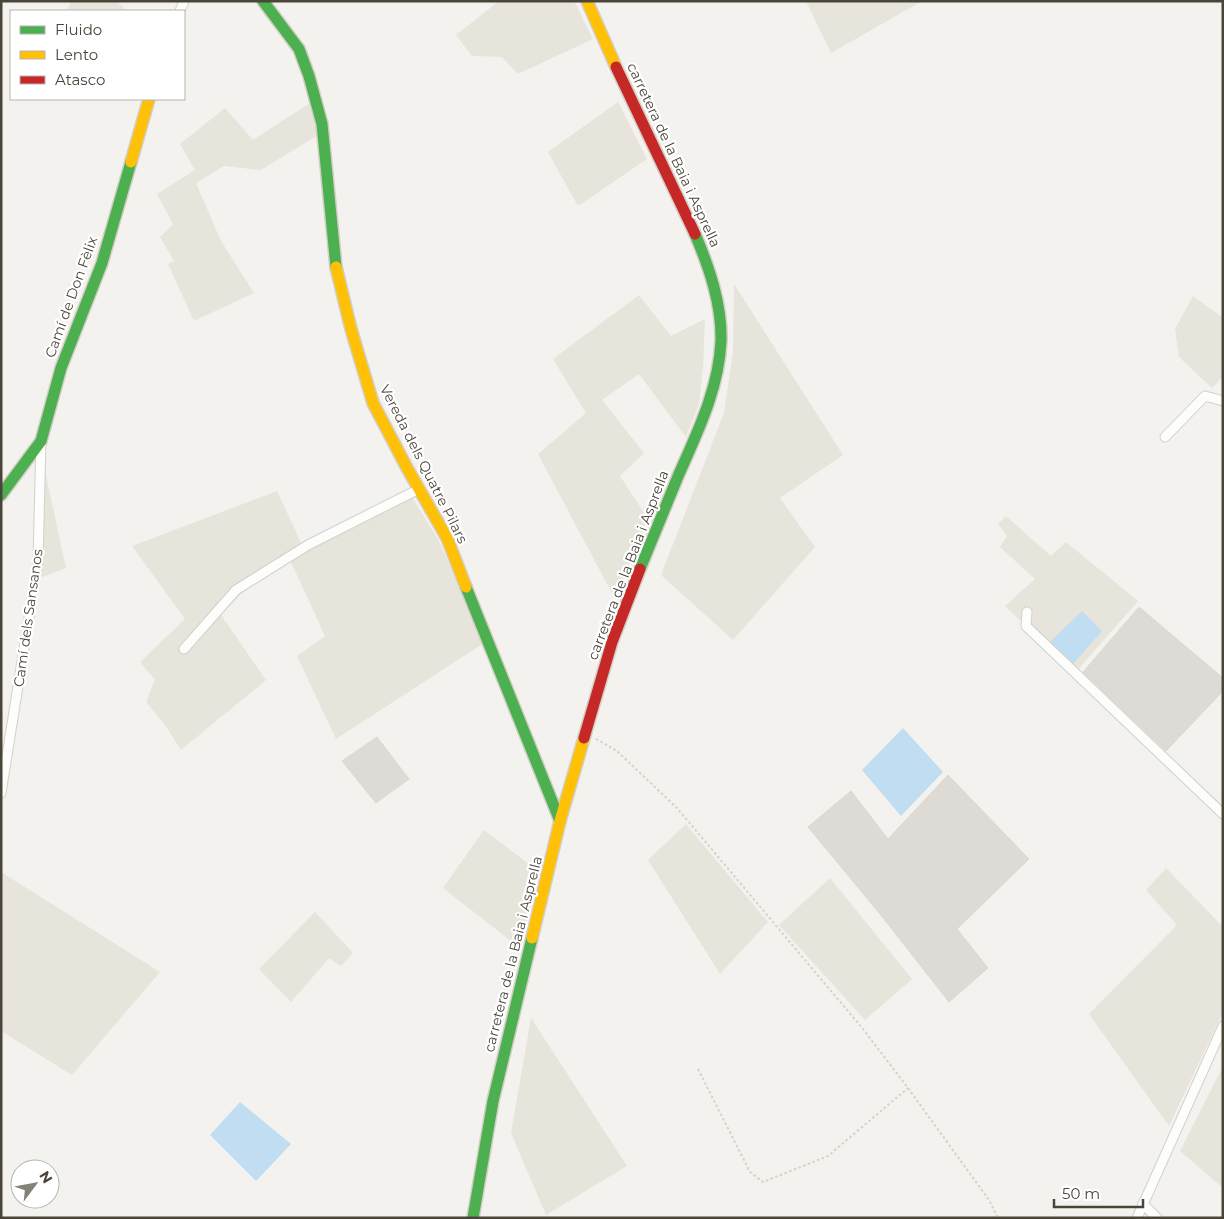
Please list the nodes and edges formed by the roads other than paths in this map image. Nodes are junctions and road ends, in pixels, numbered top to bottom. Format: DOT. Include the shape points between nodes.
graph roads {
  1 [pos="263,1"];
  2 [pos="587,1"];
  3 [pos="150,100"];
  4 [pos="1223,401"];
  5 [pos="1165,436"];
  6 [pos="41,441"];
  7 [pos="419,489"];
  8 [pos="1,495"];
  9 [pos="1027,612"];
  10 [pos="184,649"];
  11 [pos="1,794"];
  12 [pos="1223,814"];
  13 [pos="560,821"];
  14 [pos="1223,1026"];
  15 [pos="1143,1204"];
  16 [pos="473,1218"];
  17 [pos="1137,1218"];
  18 [pos="1157,1218"];
  1 -- 7 [label="street, Vereda dels Quatre Pilars" via="299,49 309,76 322,124 335,261 350,329 373,403"];
  2 -- 13 [label="street, carretera de la Baia i Asprella" via="705,258 716,294 721,339 718,370 705,415 659,520 612,642"];
  3 -- 6 [label="street, Camí de Don Fèlix" via="102,263 61,368"];
  4 -- 5 [label="street" via="1206,396"];
  6 -- 8 [label="street, Camí de Don Fèlix"];
  6 -- 11 [label="street, Camí dels Sansanos" via="38,561"];
  7 -- 10 [label="street" via="308,545 236,590"];
  7 -- 13 [label="street, Vereda dels Quatre Pilars" via="447,538"];
  9 -- 12 [label="street" via="1026,626"];
  13 -- 16 [label="street, carretera de la Baia i Asprella" via="493,1100"];
  14 -- 15 [label="street"];
  15 -- 17 [label="street"];
  15 -- 18 [label="street"];
}
